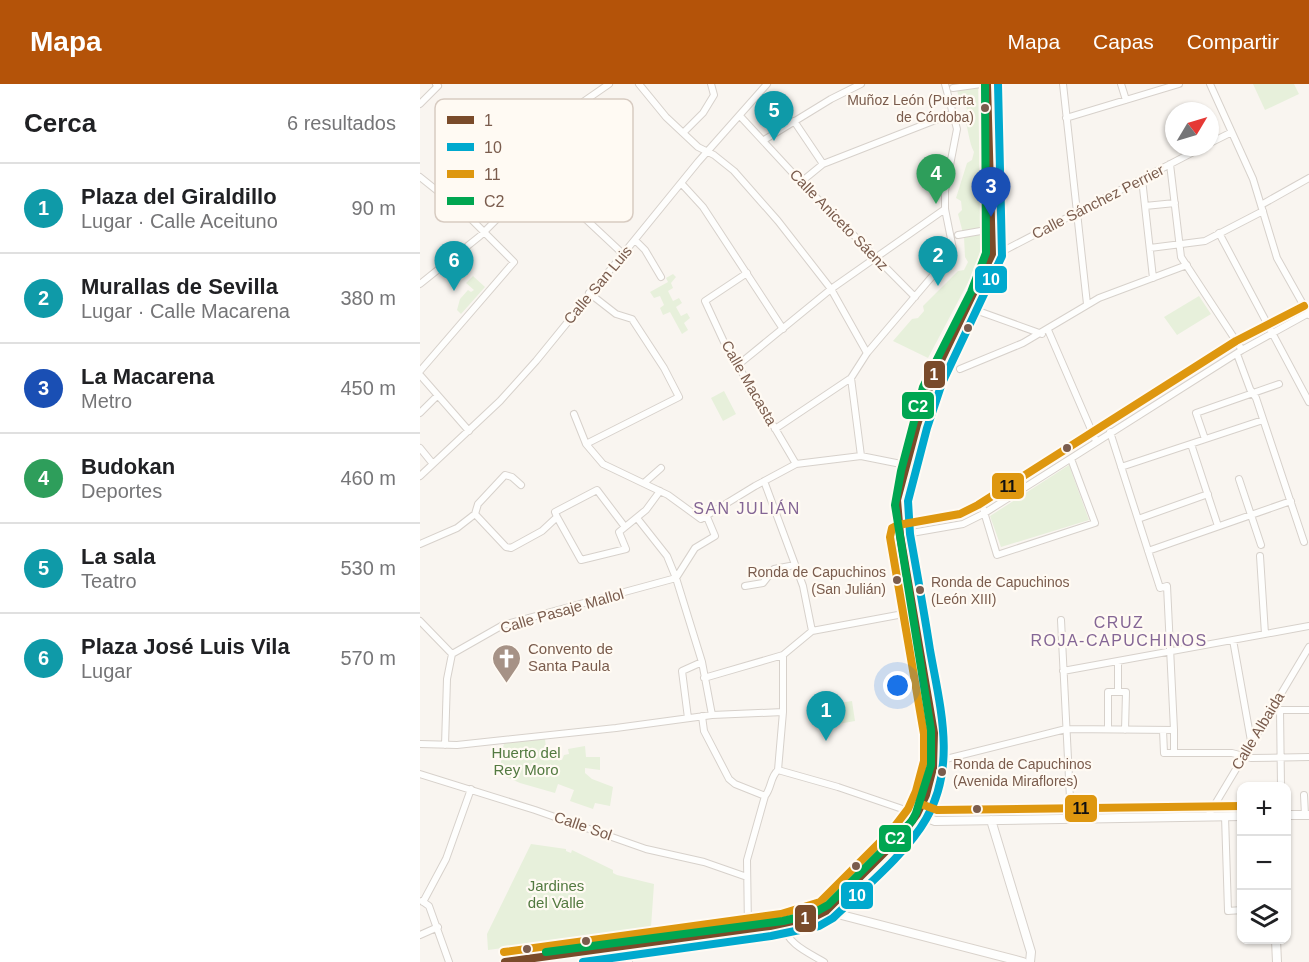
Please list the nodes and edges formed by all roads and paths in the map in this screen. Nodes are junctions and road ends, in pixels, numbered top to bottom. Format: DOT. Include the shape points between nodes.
graph roads {
  1 [pos="609,84"];
  2 [pos="639,84"];
  3 [pos="711,84"];
  4 [pos="767,84"];
  5 [pos="861,84"];
  6 [pos="981,84"];
  7 [pos="987,84"];
  8 [pos="1063,84"];
  9 [pos="1121,84"];
  10 [pos="1179,84"];
  11 [pos="1210,84"];
  12 [pos="437,85"];
  13 [pos="948,87"];
  14 [pos="1157,87"];
  15 [pos="587,99"];
  16 [pos="1126,100"];
  17 [pos="420,104"];
  18 [pos="951,114"];
  19 [pos="740,116"];
  20 [pos="1066,118"];
  21 [pos="794,121"];
  22 [pos="684,133"];
  23 [pos="1230,133"];
  24 [pos="1219,139"];
  25 [pos="765,140"];
  26 [pos="708,152"];
  27 [pos="1186,156"];
  28 [pos="823,164"];
  29 [pos="1170,164"];
  30 [pos="420,177"];
  31 [pos="1309,178"];
  32 [pos="1142,179"];
  33 [pos="801,182"];
  34 [pos="681,183"];
  35 [pos="435,188"];
  36 [pos="1175,204"];
  37 [pos="1145,206"];
  38 [pos="1262,208"];
  39 [pos="945,209"];
  40 [pos="1076,213"];
  41 [pos="473,222"];
  42 [pos="494,222"];
  43 [pos="589,222"];
  44 [pos="992,229"];
  45 [pos="484,233"];
  46 [pos="1219,233"];
  47 [pos="955,236"];
  48 [pos="635,240"];
  49 [pos="1179,244"];
  50 [pos="1150,248"];
  51 [pos="623,254"];
  52 [pos="992,254"];
  53 [pos="875,257"];
  54 [pos="1186,265"];
  55 [pos="747,273"];
  56 [pos="662,277"];
  57 [pos="1153,278"];
  58 [pos="420,284"];
  59 [pos="831,289"];
  60 [pos="589,293"];
  61 [pos="915,297"];
  62 [pos="1087,304"];
  63 [pos="968,307"];
  64 [pos="1309,314"];
  65 [pos="783,329"];
  66 [pos="1045,332"];
  67 [pos="1272,333"];
  68 [pos="1239,352"];
  69 [pos="867,353"];
  70 [pos="738,365"];
  71 [pos="960,369"];
  72 [pos="420,373"];
  73 [pos="851,378"];
  74 [pos="1278,384"];
  75 [pos="1253,393"];
  76 [pos="437,396"];
  77 [pos="1309,402"];
  78 [pos="420,413"];
  79 [pos="574,414"];
  80 [pos="1263,420"];
  81 [pos="775,429"];
  82 [pos="469,431"];
  83 [pos="1110,432"];
  84 [pos="1205,439"];
  85 [pos="1096,441"];
  86 [pos="586,444"];
  87 [pos="1191,444"];
  88 [pos="420,448"];
  89 [pos="861,456"];
  90 [pos="1071,459"];
  91 [pos="433,464"];
  92 [pos="796,464"];
  93 [pos="906,465"];
  94 [pos="1121,466"];
  95 [pos="661,468"];
  96 [pos="420,476"];
  97 [pos="1239,479"];
  98 [pos="764,481"];
  99 [pos="644,483"];
  100 [pos="521,485"];
  101 [pos="660,491"];
  102 [pos="1014,495"];
  103 [pos="1208,495"];
  104 [pos="1290,501"];
  105 [pos="475,514"];
  106 [pos="983,514"];
  107 [pos="1251,515"];
  108 [pos="707,517"];
  109 [pos="557,518"];
  110 [pos="637,518"];
  111 [pos="1137,519"];
  112 [pos="1218,526"];
  113 [pos="625,527"];
  114 [pos="900,536"];
  115 [pos="1304,542"];
  116 [pos="420,544"];
  117 [pos="1261,544"];
  118 [pos="1148,550"];
  119 [pos="1260,556"];
  120 [pos="795,565"];
  121 [pos="676,578"];
  122 [pos="745,586"];
  123 [pos="914,612"];
  124 [pos="1061,620"];
  125 [pos="420,621"];
  126 [pos="1309,626"];
  127 [pos="812,631"];
  128 [pos="1265,634"];
  129 [pos="1233,640"];
  130 [pos="1309,647"];
  131 [pos="1171,651"];
  132 [pos="452,654"];
  133 [pos="783,655"];
  134 [pos="1118,661"];
  135 [pos="702,662"];
  136 [pos="1300,663"];
  137 [pos="1309,663"];
  138 [pos="1063,671"];
  139 [pos="704,678"];
  140 [pos="1118,692"];
  141 [pos="1270,710"];
  142 [pos="1280,710"];
  143 [pos="1309,710"];
  144 [pos="783,712"];
  145 [pos="712,715"];
  146 [pos="702,716"];
  147 [pos="688,718"];
  148 [pos="1066,729"];
  149 [pos="1108,729"];
  150 [pos="1125,730"];
  151 [pos="1163,730"];
  152 [pos="1174,730"];
  153 [pos="1251,742"];
  154 [pos="420,744"];
  155 [pos="445,745"];
  156 [pos="1174,753"];
  157 [pos="1243,756"];
  158 [pos="1309,757"];
  159 [pos="1280,758"];
  160 [pos="934,762"];
  161 [pos="778,770"];
  162 [pos="420,774"];
  163 [pos="1281,782"];
  164 [pos="471,789"];
  165 [pos="1305,795"];
  166 [pos="765,796"];
  167 [pos="917,814"];
  168 [pos="1291,815"];
  169 [pos="1307,815"];
  170 [pos="1208,816"];
  171 [pos="1225,816"];
  172 [pos="1237,816"];
  173 [pos="1071,818"];
  174 [pos="991,820"];
  175 [pos="747,877"];
  176 [pos="422,901"];
  177 [pos="1237,910"];
  178 [pos="831,912"];
  179 [pos="783,924"];
  180 [pos="438,927"];
  181 [pos="748,928"];
  182 [pos="420,934"];
  183 [pos="1276,944"];
  184 [pos="626,945"];
  185 [pos="565,958"];
  186 [pos="449,962"];
  187 [pos="505,962"];
  188 [pos="629,962"];
  189 [pos="824,962"];
  190 [pos="1023,962"];
  191 [pos="1030,962"];
  192 [pos="1277,962"];
  1 -- 15 [label="street"];
  2 -- 22 [label="street"];
  3 -- 22 [label="street" via="714,95"];
  4 -- 19 [label="street, Calle San Luis"];
  5 -- 21 [label="street"];
  6 -- 13 [label="street"];
  7 -- 44 [label="main road"];
  8 -- 20 [label="street"];
  9 -- 16 [label="street"];
  10 -- 14 [label="street"];
  11 -- 23 [label="street"];
  12 -- 17 [label="street"];
  13 -- 18 [label="street"];
  14 -- 16 [label="street"];
  16 -- 20 [label="street"];
  18 -- 28 [label="street"];
  18 -- 39 [label="street" via="957,137"];
  19 -- 25 [label="street, Calle Aniceto Sáenz"];
  19 -- 26 [label="street, Calle San Luis"];
  20 -- 40 [label="street"];
  21 -- 25 [label="street"];
  21 -- 28 [label="street"];
  22 -- 26 [label="street"];
  23 -- 24 [label="street"];
  23 -- 38 [label="street" via="1253,179"];
  25 -- 33 [label="street, Calle Aniceto Sáenz"];
  26 -- 34 [label="street, Calle San Luis"];
  26 -- 59 [label="street" via="734,171 752,191"];
  27 -- 29 [label="street, Calle Sánchez Perrier"];
  28 -- 33 [label="street"];
  29 -- 32 [label="street, Calle Sánchez Perrier"];
  29 -- 36 [label="street"];
  30 -- 35 [label="street"];
  31 -- 38 [label="street"];
  32 -- 37 [label="street"];
  32 -- 40 [label="street, Calle Sánchez Perrier"];
  33 -- 53 [label="street, Calle Aniceto Sáenz"];
  34 -- 48 [label="street, Calle San Luis"];
  34 -- 55 [label="street" via="703,207"];
  36 -- 37 [label="street"];
  36 -- 49 [label="street"];
  37 -- 50 [label="street"];
  38 -- 46 [label="street"];
  38 -- 64 [label="street" via="1277,258"];
  39 -- 47 [label="street"];
  39 -- 53 [label="street"];
  40 -- 52 [label="street, Calle Sánchez Perrier"];
  40 -- 62 [label="street"];
  41 -- 45 [label="street"];
  42 -- 45 [label="street"];
  43 -- 51 [label="street"];
  44 -- 47 [label="street"];
  44 -- 52 [label="main road"];
  45 -- 58 [label="street"];
  45 -- 72 [label="street" via="514,262"];
  46 -- 49 [label="street" via="1205,241"];
  46 -- 67 [label="street"];
  47 -- 61 [label="street" via="952,253"];
  48 -- 51 [label="street, Calle San Luis"];
  48 -- 56 [label="street"];
  49 -- 50 [label="street"];
  49 -- 54 [label="street"];
  50 -- 57 [label="street"];
  51 -- 60 [label="street, Calle San Luis"];
  52 -- 63 [label="main road"];
  53 -- 59 [label="street"];
  53 -- 61 [label="street, Calle Aniceto Sáenz"];
  54 -- 57 [label="street"];
  54 -- 68 [label="street"];
  55 -- 65 [label="street"];
  55 -- 70 [label="street, Calle Macasta" via="705,301"];
  57 -- 62 [label="street"];
  59 -- 65 [label="street"];
  59 -- 69 [label="street"];
  60 -- 82 [label="street, Calle San Luis" via="536,361"];
  60 -- 86 [label="street" via="616,314 632,319 679,397"];
  61 -- 69 [label="street"];
  62 -- 66 [label="street"];
  63 -- 66 [label="street"];
  63 -- 93 [label="main road" via="932,379"];
  64 -- 67 [label="street"];
  65 -- 70 [label="street"];
  66 -- 71 [label="street"];
  66 -- 85 [label="street"];
  67 -- 68 [label="street"];
  67 -- 77 [label="street"];
  68 -- 75 [label="street"];
  68 -- 83 [label="street"];
  69 -- 73 [label="street"];
  70 -- 81 [label="street, Calle Macasta"];
  72 -- 76 [label="street"];
  73 -- 81 [label="street"];
  73 -- 89 [label="street"];
  74 -- 75 [label="street"];
  75 -- 80 [label="street"];
  75 -- 84 [label="street" via="1196,412"];
  76 -- 78 [label="street"];
  76 -- 82 [label="street"];
  79 -- 86 [label="street"];
  80 -- 84 [label="street"];
  80 -- 104 [label="street"];
  81 -- 92 [label="street, Calle Macasta"];
  82 -- 91 [label="street, Calle San Luis"];
  83 -- 85 [label="street"];
  83 -- 94 [label="street"];
  84 -- 87 [label="street"];
  85 -- 90 [label="street"];
  86 -- 99 [label="street" via="603,464"];
  87 -- 94 [label="street"];
  87 -- 103 [label="street"];
  88 -- 91 [label="street"];
  89 -- 92 [label="street"];
  89 -- 93 [label="street"];
  90 -- 102 [label="street"];
  90 -- 106 [label="street" via="1095,523 997,555"];
  91 -- 96 [label="street, Calle San Luis"];
  92 -- 98 [label="street"];
  93 -- 114 [label="main road" via="897,500"];
  94 -- 111 [label="street"];
  95 -- 99 [label="street"];
  97 -- 107 [label="street"];
  98 -- 108 [label="street"];
  98 -- 120 [label="street"];
  99 -- 101 [label="street"];
  100 -- 105 [label="street" via="505,475 478,504"];
  101 -- 108 [label="street" via="701,519"];
  101 -- 110 [label="street"];
  102 -- 106 [label="street"];
  102 -- 106 [label="street" via="1004,486 981,502"];
  103 -- 111 [label="street"];
  103 -- 112 [label="street"];
  104 -- 107 [label="street"];
  104 -- 115 [label="street"];
  105 -- 109 [label="street" via="511,548"];
  105 -- 116 [label="street" via="457,528"];
  106 -- 114 [label="street" via="963,524"];
  107 -- 112 [label="street"];
  107 -- 117 [label="street"];
  108 -- 121 [label="street" via="715,536 695,548"];
  109 -- 113 [label="street" via="555,512 597,490"];
  109 -- 113 [label="street" via="583,560 626,549 618,534"];
  110 -- 113 [label="street"];
  110 -- 121 [label="street" via="667,556"];
  111 -- 118 [label="street"];
  112 -- 118 [label="street"];
  114 -- 123 [label="main road"];
  118 -- 131 [label="street" via="1160,588 1167,586"];
  119 -- 128 [label="street"];
  120 -- 122 [label="street" via="774,569 763,583"];
  120 -- 127 [label="street"];
  121 -- 132 [label="street, Calle Pasaje Mallol" via="503,625"];
  121 -- 135 [label="street"];
  123 -- 127 [label="street"];
  123 -- 160 [label="main road" via="934,733"];
  124 -- 138 [label="street"];
  125 -- 132 [label="street"];
  126 -- 128 [label="street"];
  127 -- 133 [label="street"];
  128 -- 129 [label="street"];
  129 -- 131 [label="street"];
  129 -- 153 [label="street"];
  130 -- 136 [label="street, Calle Albaida"];
  131 -- 134 [label="street"];
  131 -- 152 [label="street"];
  132 -- 155 [label="street" via="447,679"];
  133 -- 139 [label="street"];
  133 -- 144 [label="street"];
  134 -- 138 [label="street"];
  134 -- 140 [label="street"];
  135 -- 139 [label="street"];
  135 -- 147 [label="street" via="681,671"];
  136 -- 137 [label="street"];
  136 -- 141 [label="street, Calle Albaida"];
  138 -- 148 [label="street"];
  139 -- 145 [label="street"];
  140 -- 149 [label="street" via="1108,692"];
  140 -- 150 [label="street" via="1126,692"];
  141 -- 142 [label="street"];
  141 -- 153 [label="street, Calle Albaida"];
  142 -- 143 [label="street"];
  142 -- 159 [label="street"];
  144 -- 145 [label="street"];
  144 -- 161 [label="street"];
  145 -- 146 [label="street"];
  146 -- 147 [label="street"];
  146 -- 166 [label="street" via="704,731 729,779"];
  147 -- 155 [label="street"];
  148 -- 149 [label="street"];
  148 -- 160 [label="street"];
  148 -- 173 [label="street"];
  149 -- 150 [label="street"];
  150 -- 151 [label="street"];
  151 -- 152 [label="street"];
  151 -- 156 [label="street" via="1164,753"];
  152 -- 156 [label="street"];
  153 -- 157 [label="street, Calle Albaida"];
  154 -- 155 [label="street"];
  156 -- 157 [label="street"];
  157 -- 159 [label="street"];
  157 -- 170 [label="street, Calle Albaida"];
  158 -- 159 [label="street"];
  159 -- 163 [label="street"];
  160 -- 167 [label="main road"];
  161 -- 166 [label="street" via="772,775"];
  161 -- 167 [label="street"];
  162 -- 164 [label="street, Calle Sol"];
  164 -- 175 [label="street, Calle Sol" via="646,849"];
  164 -- 176 [label="street" via="446,859"];
  165 -- 169 [label="street"];
  166 -- 175 [label="street" via="747,860"];
  167 -- 174 [label="street" via="935,821"];
  167 -- 178 [label="main road"];
  168 -- 169 [label="street"];
  170 -- 171 [label="street"];
  170 -- 173 [label="street"];
  171 -- 172 [label="street"];
  171 -- 177 [label="street" via="1228,910"];
  173 -- 174 [label="street"];
  174 -- 191 [label="street" via="1031,952"];
  175 -- 181 [label="street"];
  176 -- 180 [label="street" via="429,906"];
  178 -- 179 [label="main road"];
  178 -- 190 [label="main road"];
  179 -- 181 [label="main road"];
  179 -- 189 [label="street" via="786,935"];
  180 -- 182 [label="street"];
  180 -- 186 [label="street"];
  181 -- 184 [label="main road"];
  183 -- 192 [label="main road"];
  184 -- 185 [label="main road"];
  184 -- 188 [label="street"];
  185 -- 187 [label="main road"];
}
